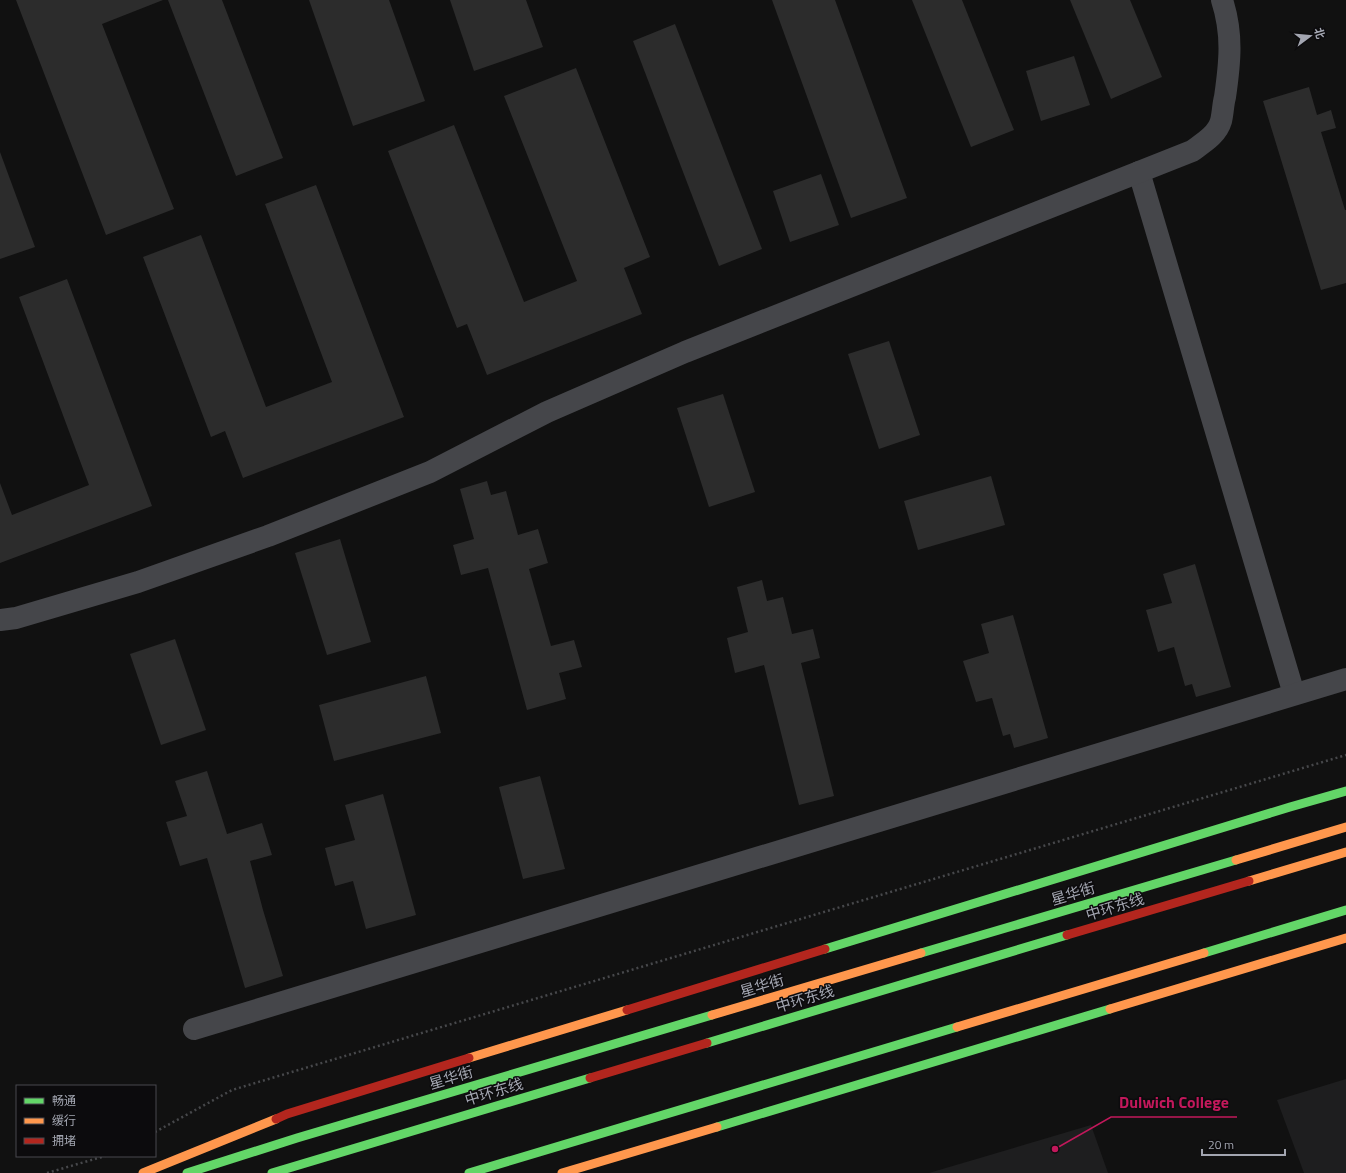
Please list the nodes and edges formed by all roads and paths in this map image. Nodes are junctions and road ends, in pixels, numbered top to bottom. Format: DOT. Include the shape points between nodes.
graph roads {
  1 [pos="1222,0"];
  2 [pos="1139,172"];
  3 [pos="0,620"];
  4 [pos="1346,679"];
  5 [pos="1294,694"];
  6 [pos="1346,755"];
  7 [pos="1346,791"];
  8 [pos="1346,827"];
  9 [pos="1346,852"];
  10 [pos="1346,910"];
  11 [pos="1346,938"];
  12 [pos="194,1029"];
  13 [pos="156,1131"];
  14 [pos="102,1157"];
  15 [pos="47,1173"];
  16 [pos="144,1173"];
  17 [pos="187,1173"];
  18 [pos="272,1173"];
  19 [pos="469,1173"];
  20 [pos="562,1173"];
  1 -- 2 [label="street" via="1228,17 1230,47 1221,122 1209,139 1192,151"];
  2 -- 3 [label="street" via="685,352 547,412 430,472 276,533 138,582 16,618"];
  2 -- 5 [label="street"];
  4 -- 5 [label="street"];
  5 -- 12 [label="street"];
  6 -- 13 [label="path" via="232,1090"];
  7 -- 16 [label="main road" via="287,1114"];
  8 -- 17 [label="main road, 星华街" via="320,1131"];
  9 -- 18 [label="main road, 中环东线"];
  10 -- 19 [label="main road"];
  11 -- 20 [label="main road"];
  14 -- 15 [label="path"];
}
